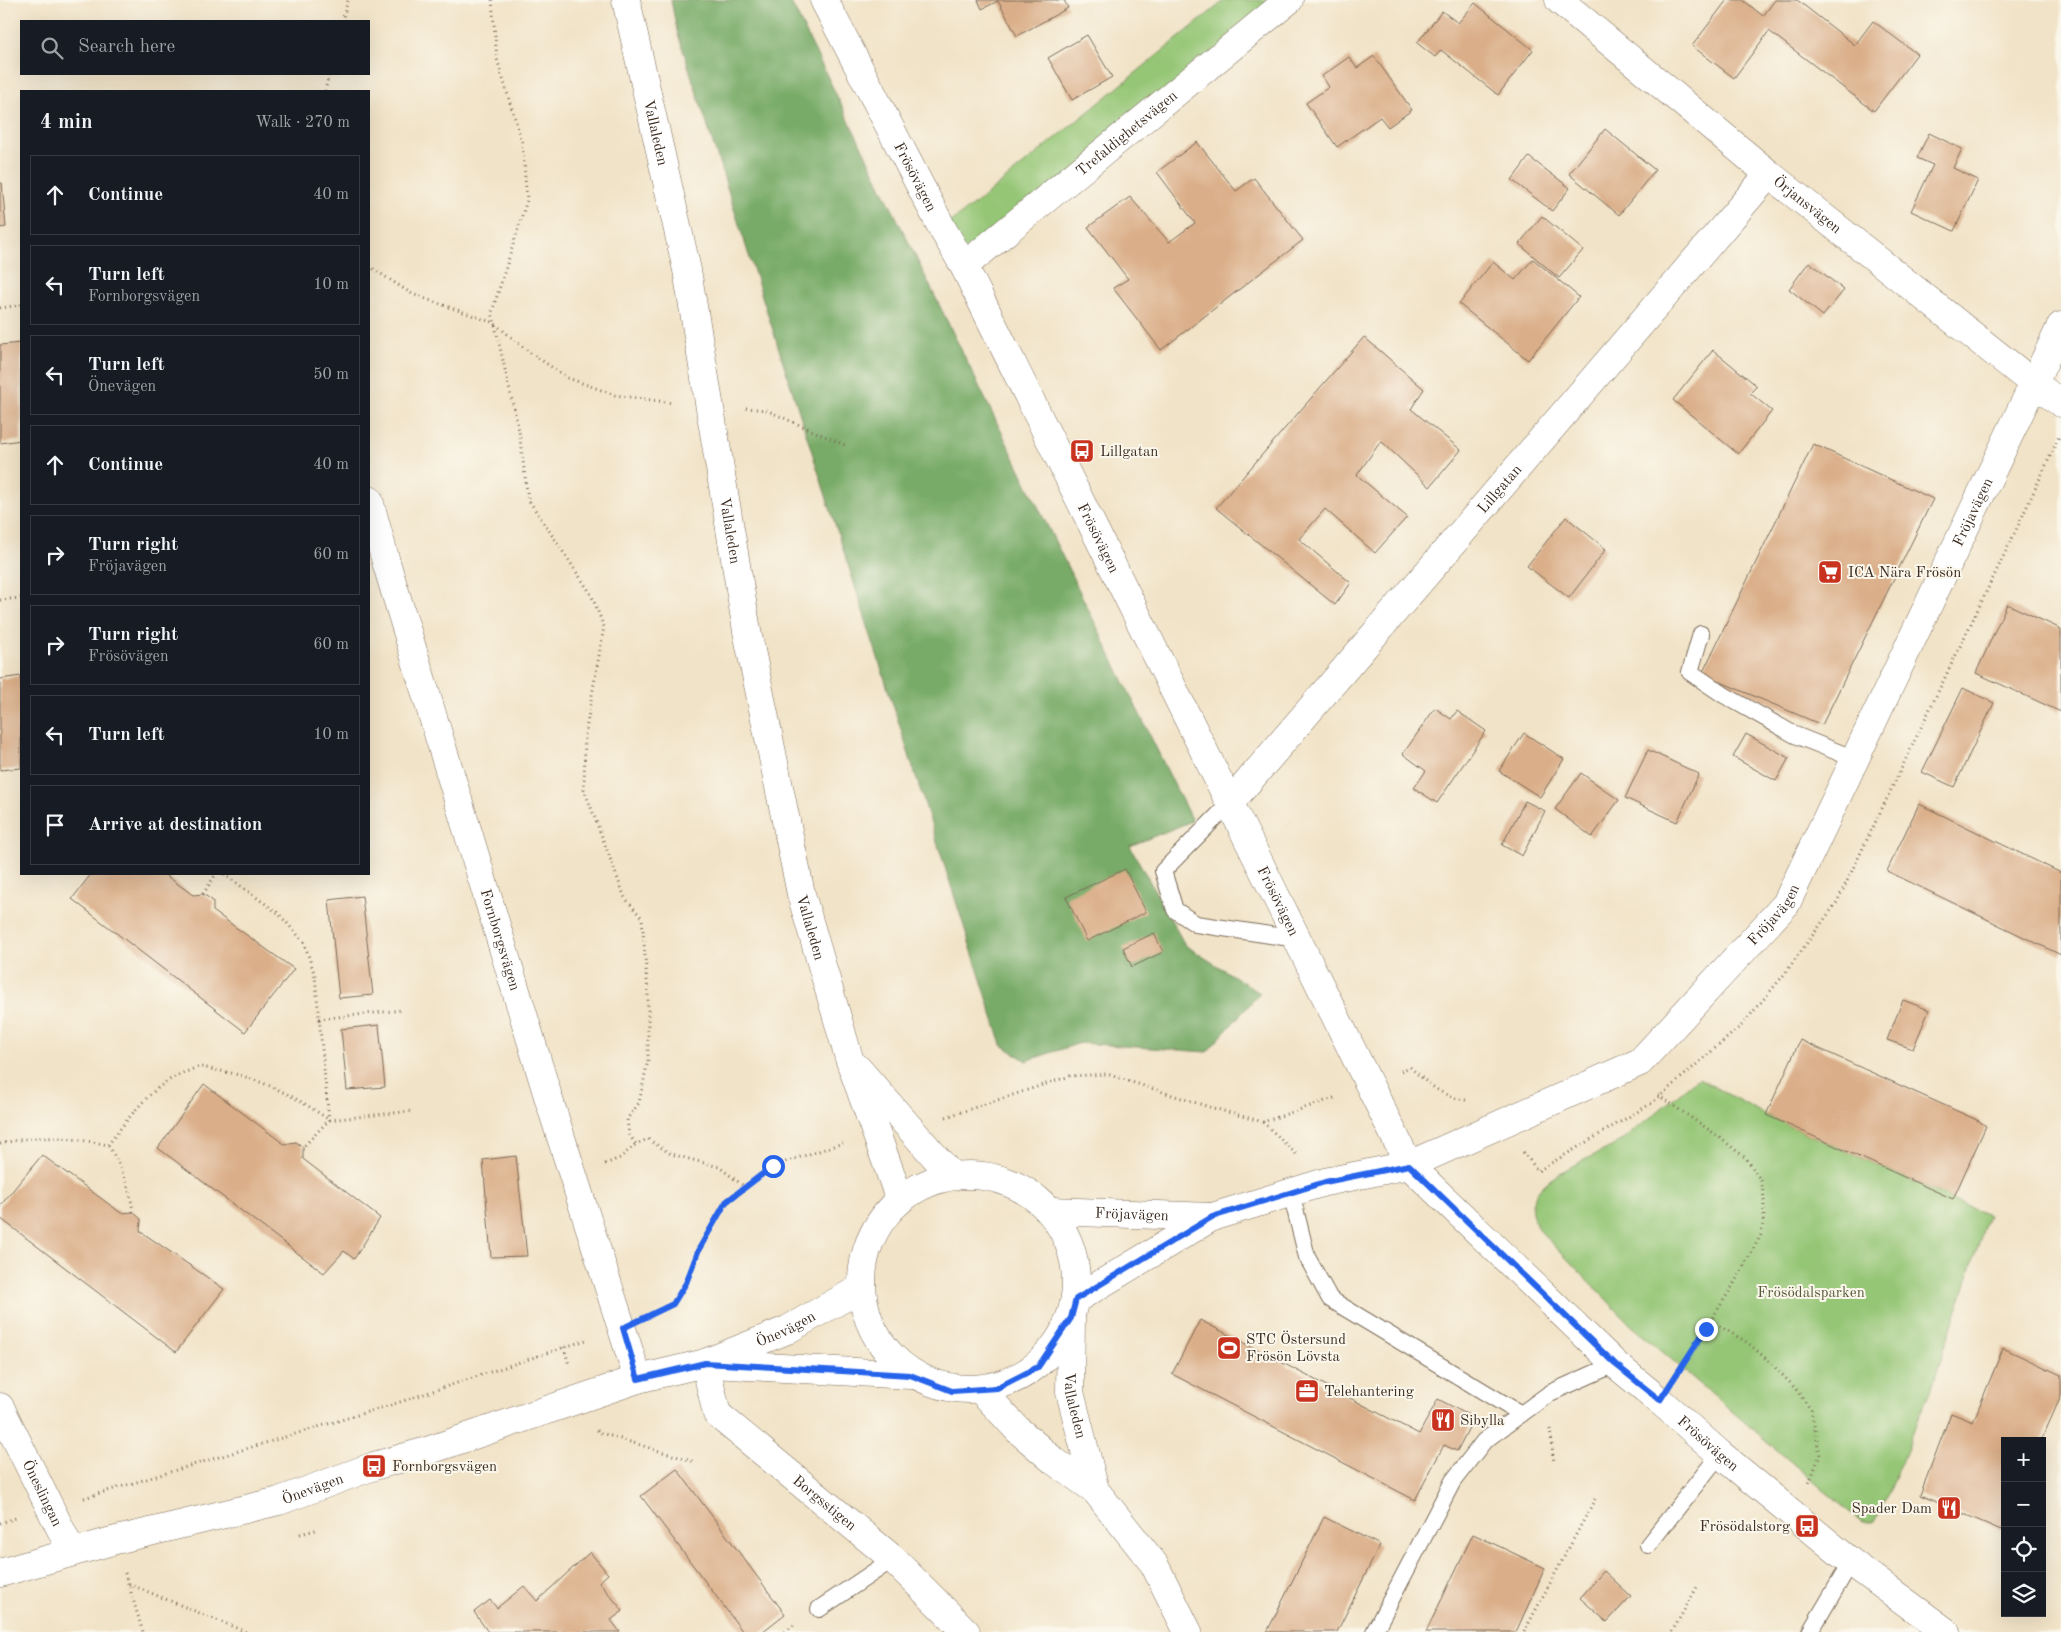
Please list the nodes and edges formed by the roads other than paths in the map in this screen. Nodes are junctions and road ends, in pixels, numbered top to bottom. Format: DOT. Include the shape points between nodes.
graph roads {
  1 [pos="626,0"];
  2 [pos="824,0"];
  3 [pos="1289,0"];
  4 [pos="1559,0"];
  5 [pos="1769,174"];
  6 [pos="964,266"];
  7 [pos="2061,326"];
  8 [pos="2033,383"];
  9 [pos="2061,404"];
  10 [pos="370,508"];
  11 [pos="377,563"];
  12 [pos="1701,634"];
  13 [pos="1855,759"];
  14 [pos="1230,803"];
  15 [pos="1297,939"];
  16 [pos="849,1058"];
  17 [pos="1409,1165"];
  18 [pos="952,1174"];
  19 [pos="1291,1193"];
  20 [pos="900,1200"];
  21 [pos="1051,1211"];
  22 [pos="1212,1217"];
  23 [pos="862,1288"];
  24 [pos="1074,1309"];
  25 [pos="705,1363"];
  26 [pos="1615,1364"];
  27 [pos="910,1375"];
  28 [pos="638,1379"];
  29 [pos="980,1389"];
  30 [pos="1,1411"];
  31 [pos="1521,1414"];
  32 [pos="1720,1454"];
  33 [pos="1095,1490"];
  34 [pos="1648,1545"];
  35 [pos="72,1552"];
  36 [pos="893,1559"];
  37 [pos="1851,1562"];
  38 [pos="0,1574"];
  39 [pos="819,1609"];
  40 [pos="966,1632"];
  41 [pos="1188,1632"];
  42 [pos="1374,1632"];
  43 [pos="1810,1632"];
  44 [pos="1946,1632"];
  1 -- 16 [label="street, Vallaleden" via="687,270 747,631 801,894"];
  2 -- 6 [label="street, Frösövägen"];
  3 -- 6 [label="street, Trefaldighetsvägen"];
  4 -- 5 [label="street, Örjansvägen"];
  5 -- 8 [label="street, Örjansvägen"];
  5 -- 14 [label="street, Lillgatan"];
  6 -- 14 [label="street, Frösövägen"];
  7 -- 8 [label="street, Fröjavägen"];
  8 -- 9 [label="street, Örjansvägen"];
  8 -- 13 [label="street, Fröjavägen"];
  10 -- 11 [label="street, Fornborgsvägen"];
  11 -- 28 [label="street, Fornborgsvägen"];
  12 -- 13 [label="lane" via="1690,672 1795,735"];
  13 -- 17 [label="street, Fröjavägen" via="1786,904 1640,1062"];
  14 -- 15 [label="street, Frösövägen"];
  14 -- 15 [label="lane" via="1163,871 1175,910 1196,924"];
  15 -- 17 [label="street, Frösövägen"];
  16 -- 18 [label="street, Vallaleden"];
  16 -- 20 [label="street, Vallaleden"];
  17 -- 19 [label="street, Fröjavägen" via="1325,1182"];
  17 -- 26 [label="street, Frösövägen"];
  18 -- 20 [label="street" via="921,1184"];
  18 -- 21 [label="street, Vallaleden" via="999,1176 1035,1196"];
  19 -- 22 [label="street, Fröjavägen"];
  19 -- 31 [label="lane" via="1307,1258 1330,1299"];
  20 -- 23 [label="street" via="868,1238"];
  21 -- 22 [label="street, Fröjavägen"];
  21 -- 24 [label="street, Vallaleden" via="1072,1248"];
  22 -- 24 [label="street, Fröjavägen"];
  23 -- 25 [label="street, Önevägen" via="787,1330"];
  23 -- 27 [label="street" via="885,1353"];
  24 -- 29 [label="street" via="1038,1367 997,1388"];
  24 -- 33 [label="street, Vallaleden" via="1070,1392"];
  25 -- 27 [label="street, Önevägen"];
  25 -- 28 [label="street, Önevägen"];
  25 -- 36 [label="street, Borgsstigen" via="717,1414"];
  26 -- 31 [label="lane" via="1550,1393"];
  26 -- 32 [label="street, Frösövägen"];
  27 -- 29 [label="street" via="952,1391"];
  28 -- 35 [label="street, Önevägen" via="374,1466 279,1501"];
  29 -- 33 [label="street, Vallaleden" via="1018,1430 1054,1462"];
  30 -- 35 [label="street, Öneslingan"];
  31 -- 42 [label="lane" via="1484,1441 1454,1481"];
  32 -- 34 [label="lane"];
  32 -- 37 [label="street, Frösövägen"];
  33 -- 41 [label="street, Vallaleden" via="1154,1564"];
  35 -- 38 [label="street, Önevägen"];
  36 -- 39 [label="lane"];
  36 -- 40 [label="street, Borgsstigen"];
  37 -- 43 [label="lane"];
  37 -- 44 [label="street, Frösövägen"];
}
